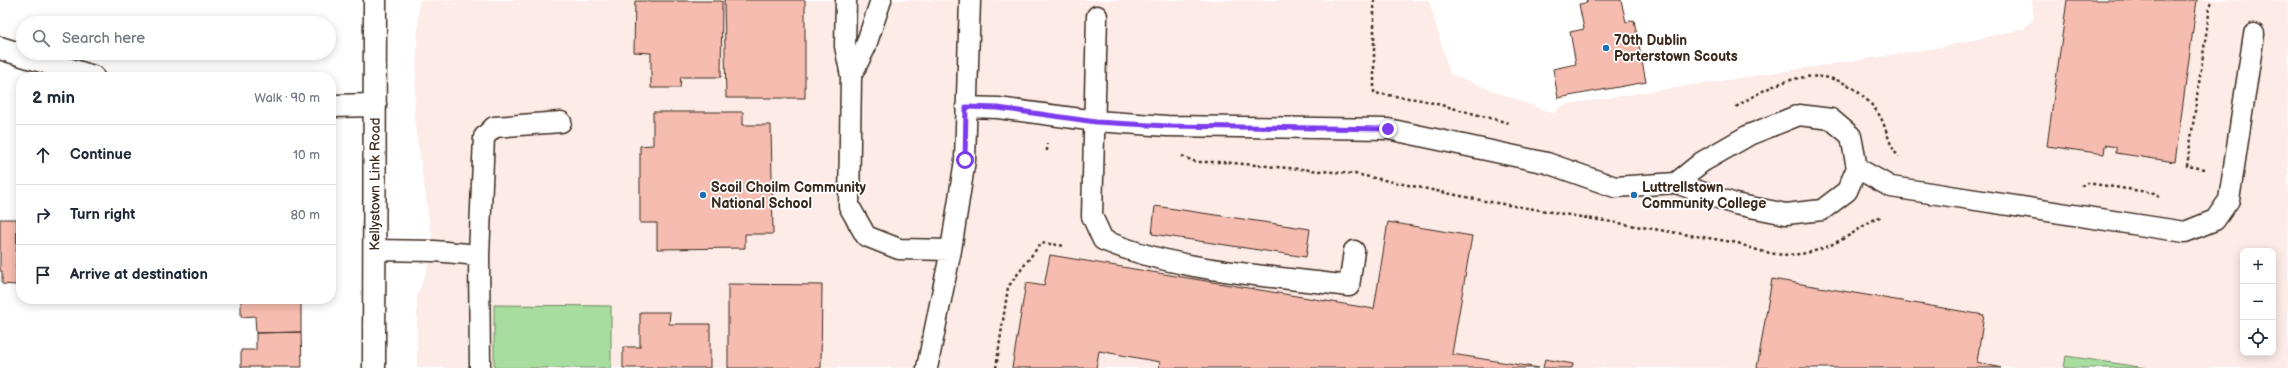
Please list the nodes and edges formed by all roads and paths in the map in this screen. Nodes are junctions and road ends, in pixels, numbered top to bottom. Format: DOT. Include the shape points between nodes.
graph roads {
  1 [pos="375,0"];
  2 [pos="846,0"];
  3 [pos="881,0"];
  4 [pos="970,0"];
  5 [pos="1374,0"];
  6 [pos="2211,0"];
  7 [pos="1097,16"];
  8 [pos="2254,34"];
  9 [pos="0,48"];
  10 [pos="16,53"];
  11 [pos="39,60"];
  12 [pos="78,72"];
  13 [pos="851,76"];
  14 [pos="375,105"];
  15 [pos="336,106"];
  16 [pos="966,107"];
  17 [pos="1734,109"];
  18 [pos="561,122"];
  19 [pos="1096,122"];
  20 [pos="1511,124"];
  21 [pos="1177,155"];
  22 [pos="1900,158"];
  23 [pos="1857,168"];
  24 [pos="2207,169"];
  25 [pos="1676,183"];
  26 [pos="2074,190"];
  27 [pos="2163,202"];
  28 [pos="1871,220"];
  29 [pos="1066,246"];
  30 [pos="375,250"];
  31 [pos="951,250"];
  32 [pos="1354,251"];
  33 [pos="479,255"];
  34 [pos="374,368"];
  35 [pos="480,368"];
  36 [pos="927,368"];
  37 [pos="996,368"];
  1 -- 14 [label="street, Kellystown Link Road"];
  2 -- 13 [label="lane" via="845,46"];
  3 -- 13 [label="lane" via="865,48"];
  4 -- 16 [label="lane"];
  5 -- 20 [label="path" via="1374,93 1422,100"];
  6 -- 24 [label="path" via="2187,166"];
  7 -- 19 [label="lane"];
  8 -- 23 [label="lane" via="2229,200 2215,220 2185,232 1891,187"];
  9 -- 10 [label="street"];
  11 -- 12 [label="street"];
  13 -- 31 [label="lane" via="849,206 866,236 899,249"];
  14 -- 15 [label="street"];
  14 -- 30 [label="street, Kellystown Link Road"];
  16 -- 19 [label="lane" via="998,108"];
  16 -- 31 [label="lane" via="965,160"];
  17 -- 22 [label="path" via="1755,94 1780,82 1821,76 1843,82 1863,96 1878,113"];
  18 -- 33 [label="lane" via="494,126 484,137"];
  19 -- 25 [label="lane" via="1167,126 1388,129 1547,163 1614,187"];
  19 -- 32 [label="lane" via="1092,216 1103,240 1133,253 1170,262 1349,286"];
  21 -- 28 [label="path" via="1196,162 1355,174 1485,201 1738,244 1779,256 1803,254 1824,248 1847,237"];
  23 -- 25 [label="lane" via="1847,191 1822,210 1786,214 1734,204"];
  23 -- 25 [label="lane" via="1851,136 1831,119 1799,115 1749,135 1702,162"];
  26 -- 27 [label="path" via="2087,183 2154,193"];
  29 -- 37 [label="path" via="1041,243 1008,287"];
  30 -- 33 [label="lane"];
  30 -- 34 [label="street, Kellystown Link Road"];
  31 -- 36 [label="lane"];
  33 -- 35 [label="lane"];
}
